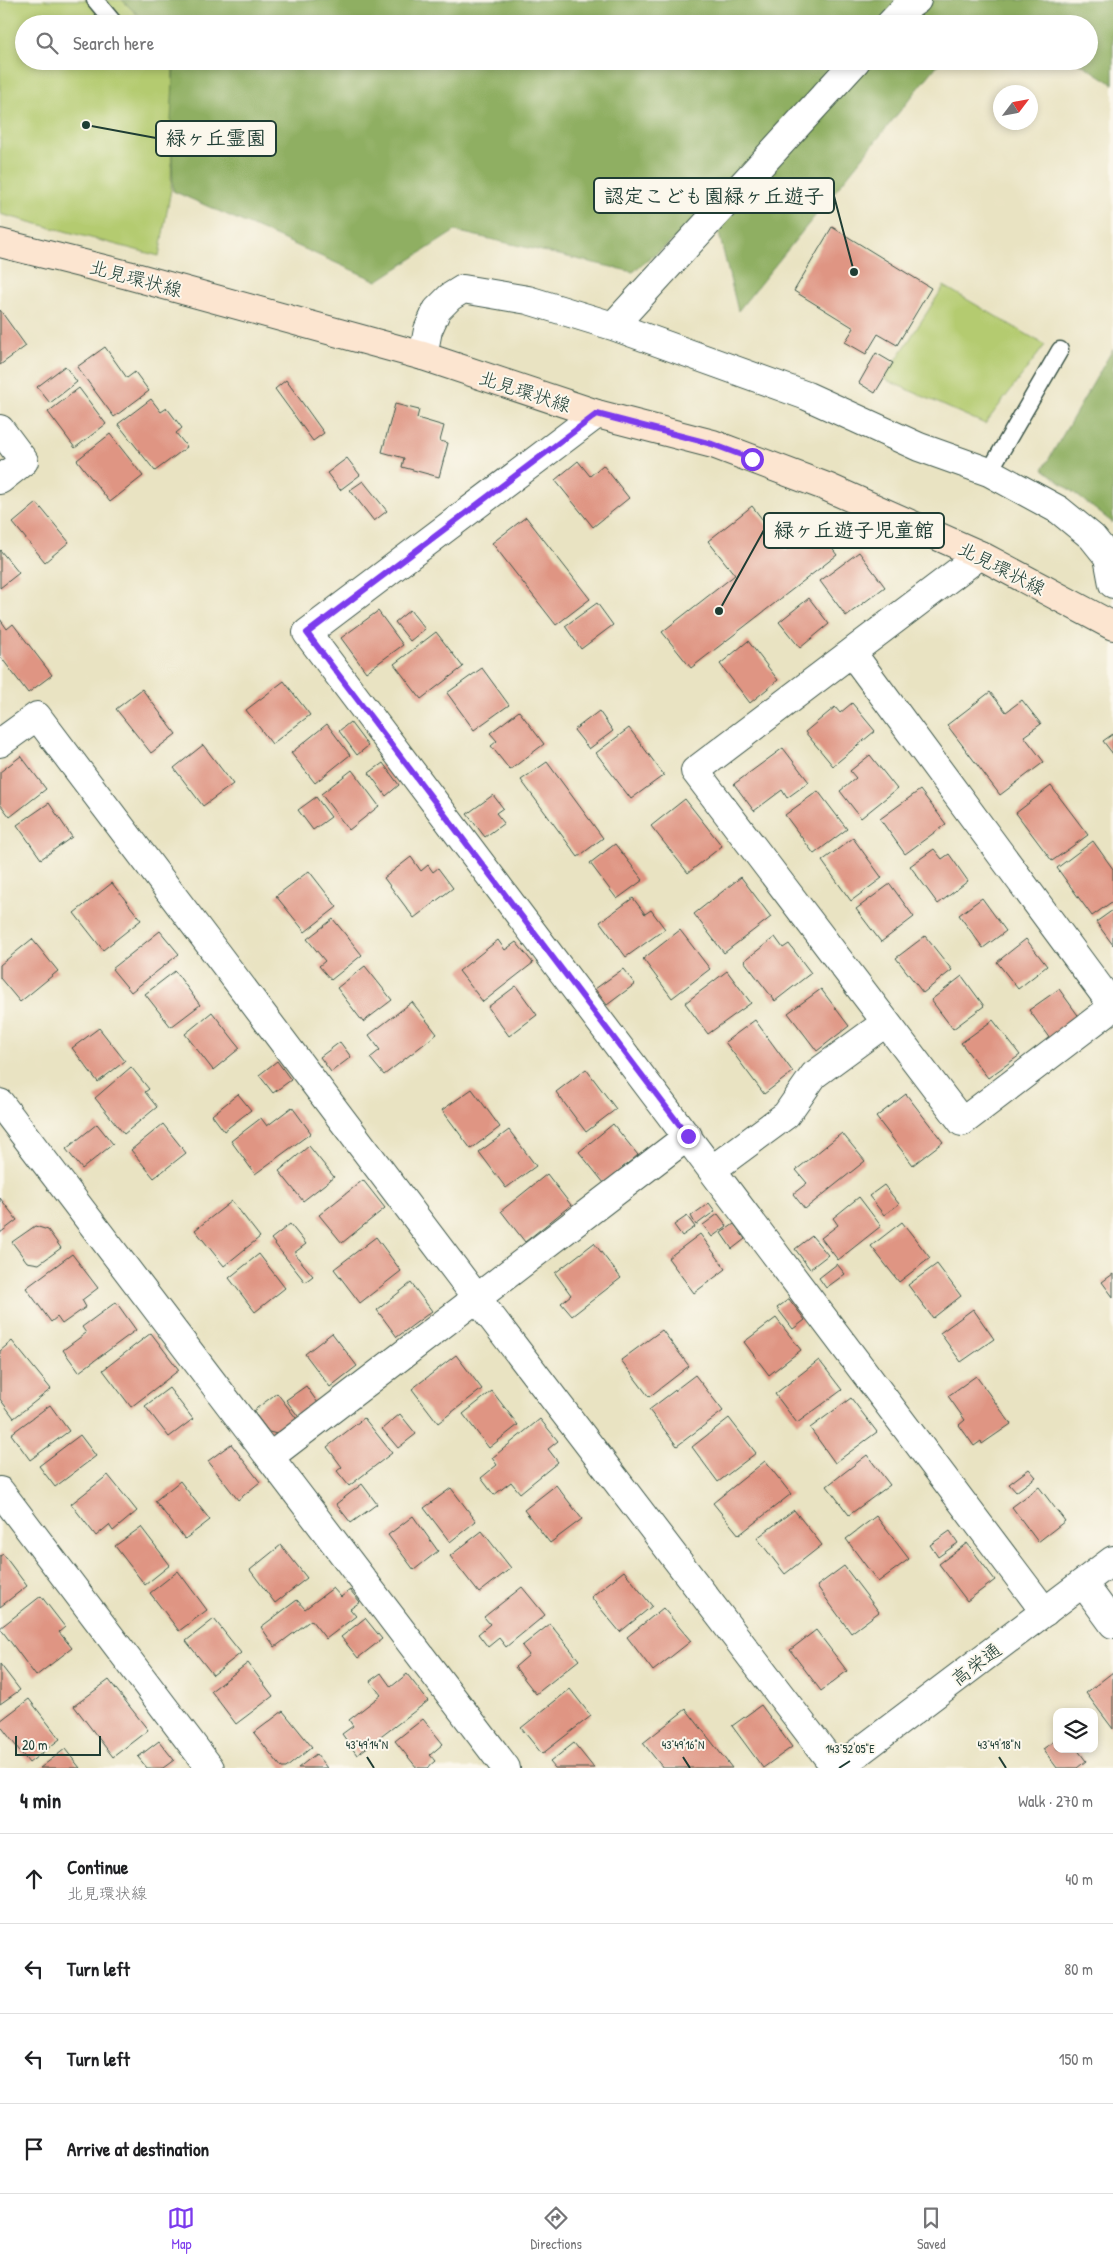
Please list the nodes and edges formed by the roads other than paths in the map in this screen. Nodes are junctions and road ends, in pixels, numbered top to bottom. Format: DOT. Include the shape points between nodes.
graph roads {
  1 [pos="95,0"];
  2 [pos="917,0"];
  3 [pos="108,15"];
  4 [pos="898,15"];
  5 [pos="848,70"];
  6 [pos="0,243"];
  7 [pos="613,326"];
  8 [pos="1060,350"];
  9 [pos="423,356"];
  10 [pos="597,414"];
  11 [pos="0,430"];
  12 [pos="989,472"];
  13 [pos="0,480"];
  14 [pos="980,555"];
  15 [pos="1113,586"];
  16 [pos="1109,624"];
  17 [pos="852,652"];
  18 [pos="0,743"];
  19 [pos="1113,1007"];
  20 [pos="885,1023"];
  21 [pos="0,1103"];
  22 [pos="688,1136"];
  23 [pos="713,1169"];
  24 [pos="476,1297"];
  25 [pos="270,1456"];
  26 [pos="0,1491"];
  27 [pos="1113,1560"];
  28 [pos="1083,1583"];
  29 [pos="1045,1612"];
  30 [pos="1113,1624"];
  31 [pos="210,1768"];
  32 [pos="506,1768"];
  33 [pos="837,1768"];
  1 -- 3 [label="lane"];
  2 -- 4 [label="street"];
  5 -- 7 [label="street"];
  6 -- 9 [label="main road, 北見環状線"];
  7 -- 9 [label="street" via="528,300 463,289 437,310 428,330"];
  7 -- 12 [label="street" via="807,396 919,446"];
  8 -- 12 [label="lane"];
  9 -- 10 [label="main road, 北見環状線"];
  10 -- 14 [label="main road, 北見環状線" via="712,444 827,487"];
  10 -- 22 [label="street" via="307,633"];
  11 -- 13 [label="street" via="24,461"];
  12 -- 15 [label="street" via="1059,510 1092,537 1108,557"];
  14 -- 16 [label="main road, 北見環状線"];
  14 -- 17 [label="street"];
  15 -- 16 [label="street"];
  17 -- 19 [label="street"];
  17 -- 20 [label="street" via="695,771"];
  18 -- 24 [label="street" via="37,716"];
  19 -- 20 [label="street" via="962,1122"];
  20 -- 23 [label="street" via="814,1075 786,1115"];
  21 -- 25 [label="street"];
  22 -- 23 [label="street"];
  22 -- 24 [label="street"];
  23 -- 29 [label="street"];
  24 -- 25 [label="street"];
  24 -- 33 [label="street"];
  25 -- 32 [label="street"];
  26 -- 31 [label="street"];
  27 -- 28 [label="street, 高栄通"];
  28 -- 29 [label="street, 高栄通"];
  28 -- 30 [label="street"];
  29 -- 33 [label="street, 高栄通"];
}
